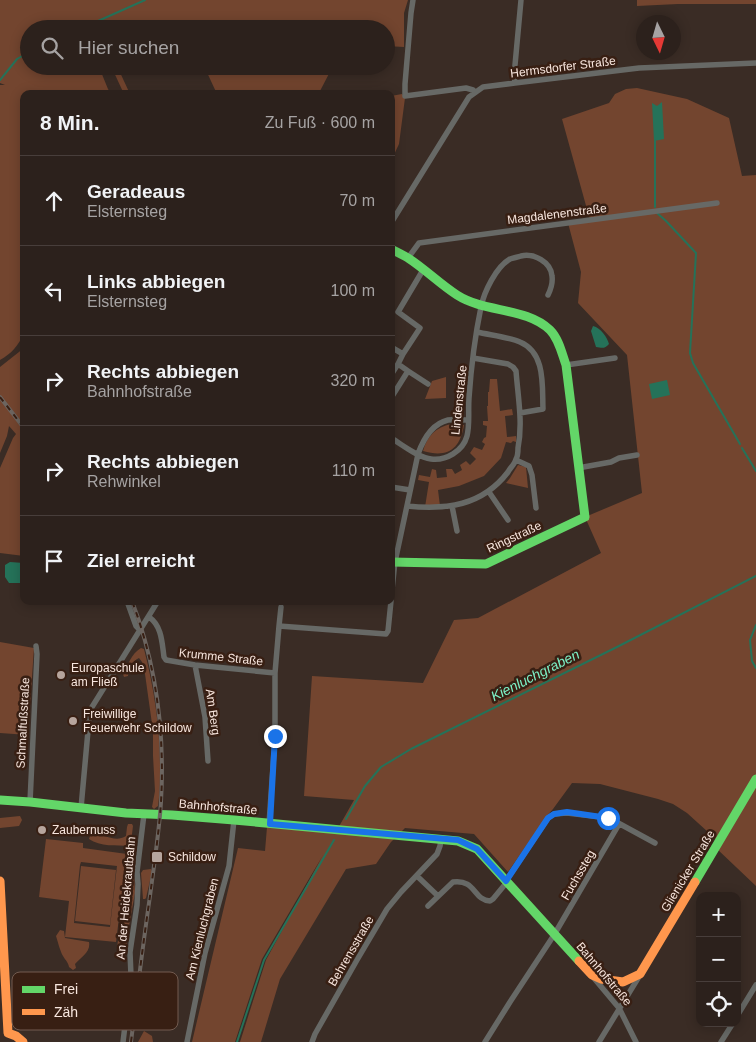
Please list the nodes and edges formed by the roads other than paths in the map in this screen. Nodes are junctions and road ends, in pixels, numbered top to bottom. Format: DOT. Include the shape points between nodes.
graph roads {
  1 [pos="413,0"];
  2 [pos="521,0"];
  3 [pos="756,63"];
  4 [pos="515,83"];
  5 [pos="475,92"];
  6 [pos="716,203"];
  7 [pos="395,217"];
  8 [pos="395,250"];
  9 [pos="408,258"];
  10 [pos="423,270"];
  11 [pos="548,295"];
  12 [pos="481,306"];
  13 [pos="477,332"];
  14 [pos="395,349"];
  15 [pos="403,354"];
  16 [pos="473,358"];
  17 [pos="615,358"];
  18 [pos="398,364"];
  19 [pos="566,365"];
  20 [pos="395,369"];
  21 [pos="408,371"];
  22 [pos="428,384"];
  23 [pos="395,392"];
  24 [pos="520,413"];
  25 [pos="468,420"];
  26 [pos="395,440"];
  27 [pos="418,454"];
  28 [pos="637,455"];
  29 [pos="516,460"];
  30 [pos="578,468"];
  31 [pos="395,488"];
  32 [pos="410,490"];
  33 [pos="489,492"];
  34 [pos="407,506"];
  35 [pos="452,506"];
  36 [pos="536,508"];
  37 [pos="508,520"];
  38 [pos="457,531"];
  39 [pos="395,554"];
  40 [pos="395,562"];
  41 [pos="128,605"];
  42 [pos="156,605"];
  43 [pos="391,605"];
  44 [pos="281,607"];
  45 [pos="149,617"];
  46 [pos="279,626"];
  47 [pos="140,630"];
  48 [pos="36,646"];
  49 [pos="195,665"];
  50 [pos="275,673"];
  51 [pos="208,761"];
  52 [pos="756,780"];
  53 [pos="0,800"];
  54 [pos="30,802"];
  55 [pos="81,808"];
  56 [pos="144,814"];
  57 [pos="234,820"];
  58 [pos="270,824"];
  59 [pos="619,824"];
  60 [pos="441,839"];
  61 [pos="656,843"];
  62 [pos="417,876"];
  63 [pos="0,881"];
  64 [pos="507,881"];
  65 [pos="438,896"];
  66 [pos="428,906"];
  67 [pos="554,935"];
  68 [pos="132,972"];
  69 [pos="640,974"];
  70 [pos="592,975"];
  71 [pos="756,985"];
  72 [pos="619,1008"];
  73 [pos="741,1009"];
  74 [pos="730,1027"];
  75 [pos="6,1036"];
  76 [pos="24,1042"];
  77 [pos="187,1042"];
  78 [pos="312,1042"];
  79 [pos="486,1042"];
  80 [pos="599,1042"];
  81 [pos="636,1042"];
  82 [pos="721,1042"];
  1 -- 5 [label="street, Hermsdorfer Straße" via="405,96 466,88"];
  2 -- 4 [label="street"];
  3 -- 4 [label="street, Hermsdorfer Straße" via="639,68"];
  4 -- 5 [label="street, Hermsdorfer Straße" via="484,87"];
  5 -- 7 [label="street"];
  6 -- 9 [label="street, Magdalenenstraße" via="418,243"];
  8 -- 9 [label="street"];
  9 -- 10 [label="street"];
  10 -- 12 [label="street" via="458,296"];
  10 -- 15 [label="street" via="398,312 420,328"];
  11 -- 12 [label="street, Lindenstraße" via="552,286 548,265 539,258 526,255 510,259 501,267 489,284"];
  12 -- 13 [label="street, Lindenstraße"];
  12 -- 19 [label="street" via="536,320 550,331"];
  13 -- 16 [label="street, Lindenstraße"];
  13 -- 24 [label="street" via="519,341 535,354 539,363 543,409"];
  14 -- 15 [label="street"];
  15 -- 18 [label="street"];
  16 -- 24 [label="street" via="513,367"];
  16 -- 25 [label="street, Lindenstraße"];
  17 -- 19 [label="street"];
  18 -- 20 [label="street"];
  18 -- 21 [label="street"];
  19 -- 30 [label="street"];
  21 -- 22 [label="street"];
  21 -- 23 [label="street"];
  24 -- 29 [label="street"];
  25 -- 27 [label="street" via="449,420 436,426 423,441"];
  25 -- 27 [label="street, Lindenstraße" via="467,438 458,451 446,458 432,459"];
  26 -- 27 [label="street, Lindenstraße"];
  27 -- 32 [label="street"];
  28 -- 30 [label="street"];
  29 -- 33 [label="street"];
  29 -- 36 [label="street" via="529,466"];
  30 -- 40 [label="street, Ringstraße" via="585,517 486,564"];
  31 -- 32 [label="street"];
  32 -- 34 [label="street"];
  33 -- 35 [label="street"];
  33 -- 37 [label="street"];
  34 -- 35 [label="street"];
  34 -- 39 [label="street"];
  35 -- 38 [label="street"];
  41 -- 47 [label="street"];
  42 -- 45 [label="street"];
  43 -- 46 [label="street" via="386,634"];
  44 -- 46 [label="street, Krumme Straße"];
  45 -- 47 [label="street"];
  45 -- 49 [label="street, Krumme Straße" via="159,628 164,658"];
  46 -- 50 [label="street, Krumme Straße"];
  47 -- 55 [label="street" via="92,708"];
  48 -- 54 [label="street, Schmalfußstraße"];
  49 -- 50 [label="street, Krumme Straße"];
  49 -- 51 [label="street, Am Berg" via="205,717"];
  50 -- 58 [label="street"];
  52 -- 69 [label="street, Glienicker Straße"];
  53 -- 54 [label="street, Bahnhofstraße"];
  54 -- 55 [label="street, Bahnhofstraße"];
  55 -- 56 [label="street, Bahnhofstraße"];
  56 -- 57 [label="street, Bahnhofstraße"];
  56 -- 68 [label="street, An der Heidekrautbahn" via="130,952"];
  57 -- 58 [label="street, Bahnhofstraße"];
  57 -- 77 [label="street, Am Kienluchgraben" via="229,866 205,953"];
  58 -- 60 [label="street, Bahnhofstraße"];
  59 -- 61 [label="street"];
  59 -- 64 [label="street" via="608,818 567,812 554,814 548,818"];
  59 -- 67 [label="street, Fuchssteg"];
  60 -- 62 [label="street, Behrensstraße" via="438,854"];
  60 -- 64 [label="street, Bahnhofstraße" via="458,840 477,849"];
  62 -- 65 [label="street"];
  62 -- 78 [label="street, Behrensstraße" via="388,909"];
  63 -- 75 [label="street"];
  64 -- 65 [label="street" via="490,901 484,900 463,882 453,882"];
  64 -- 67 [label="street, Bahnhofstraße"];
  65 -- 66 [label="street"];
  67 -- 70 [label="street, Bahnhofstraße"];
  67 -- 79 [label="street, Fuchssteg"];
  69 -- 70 [label="street" via="623,982 601,980"];
  69 -- 72 [label="street, Glienicker Straße"];
  70 -- 72 [label="street, Bahnhofstraße"];
  71 -- 73 [label="street"];
  72 -- 80 [label="street, Glienicker Straße"];
  72 -- 81 [label="street, Bahnhofstraße"];
  74 -- 82 [label="street"];
  75 -- 76 [label="street" via="16,1036"];
}
